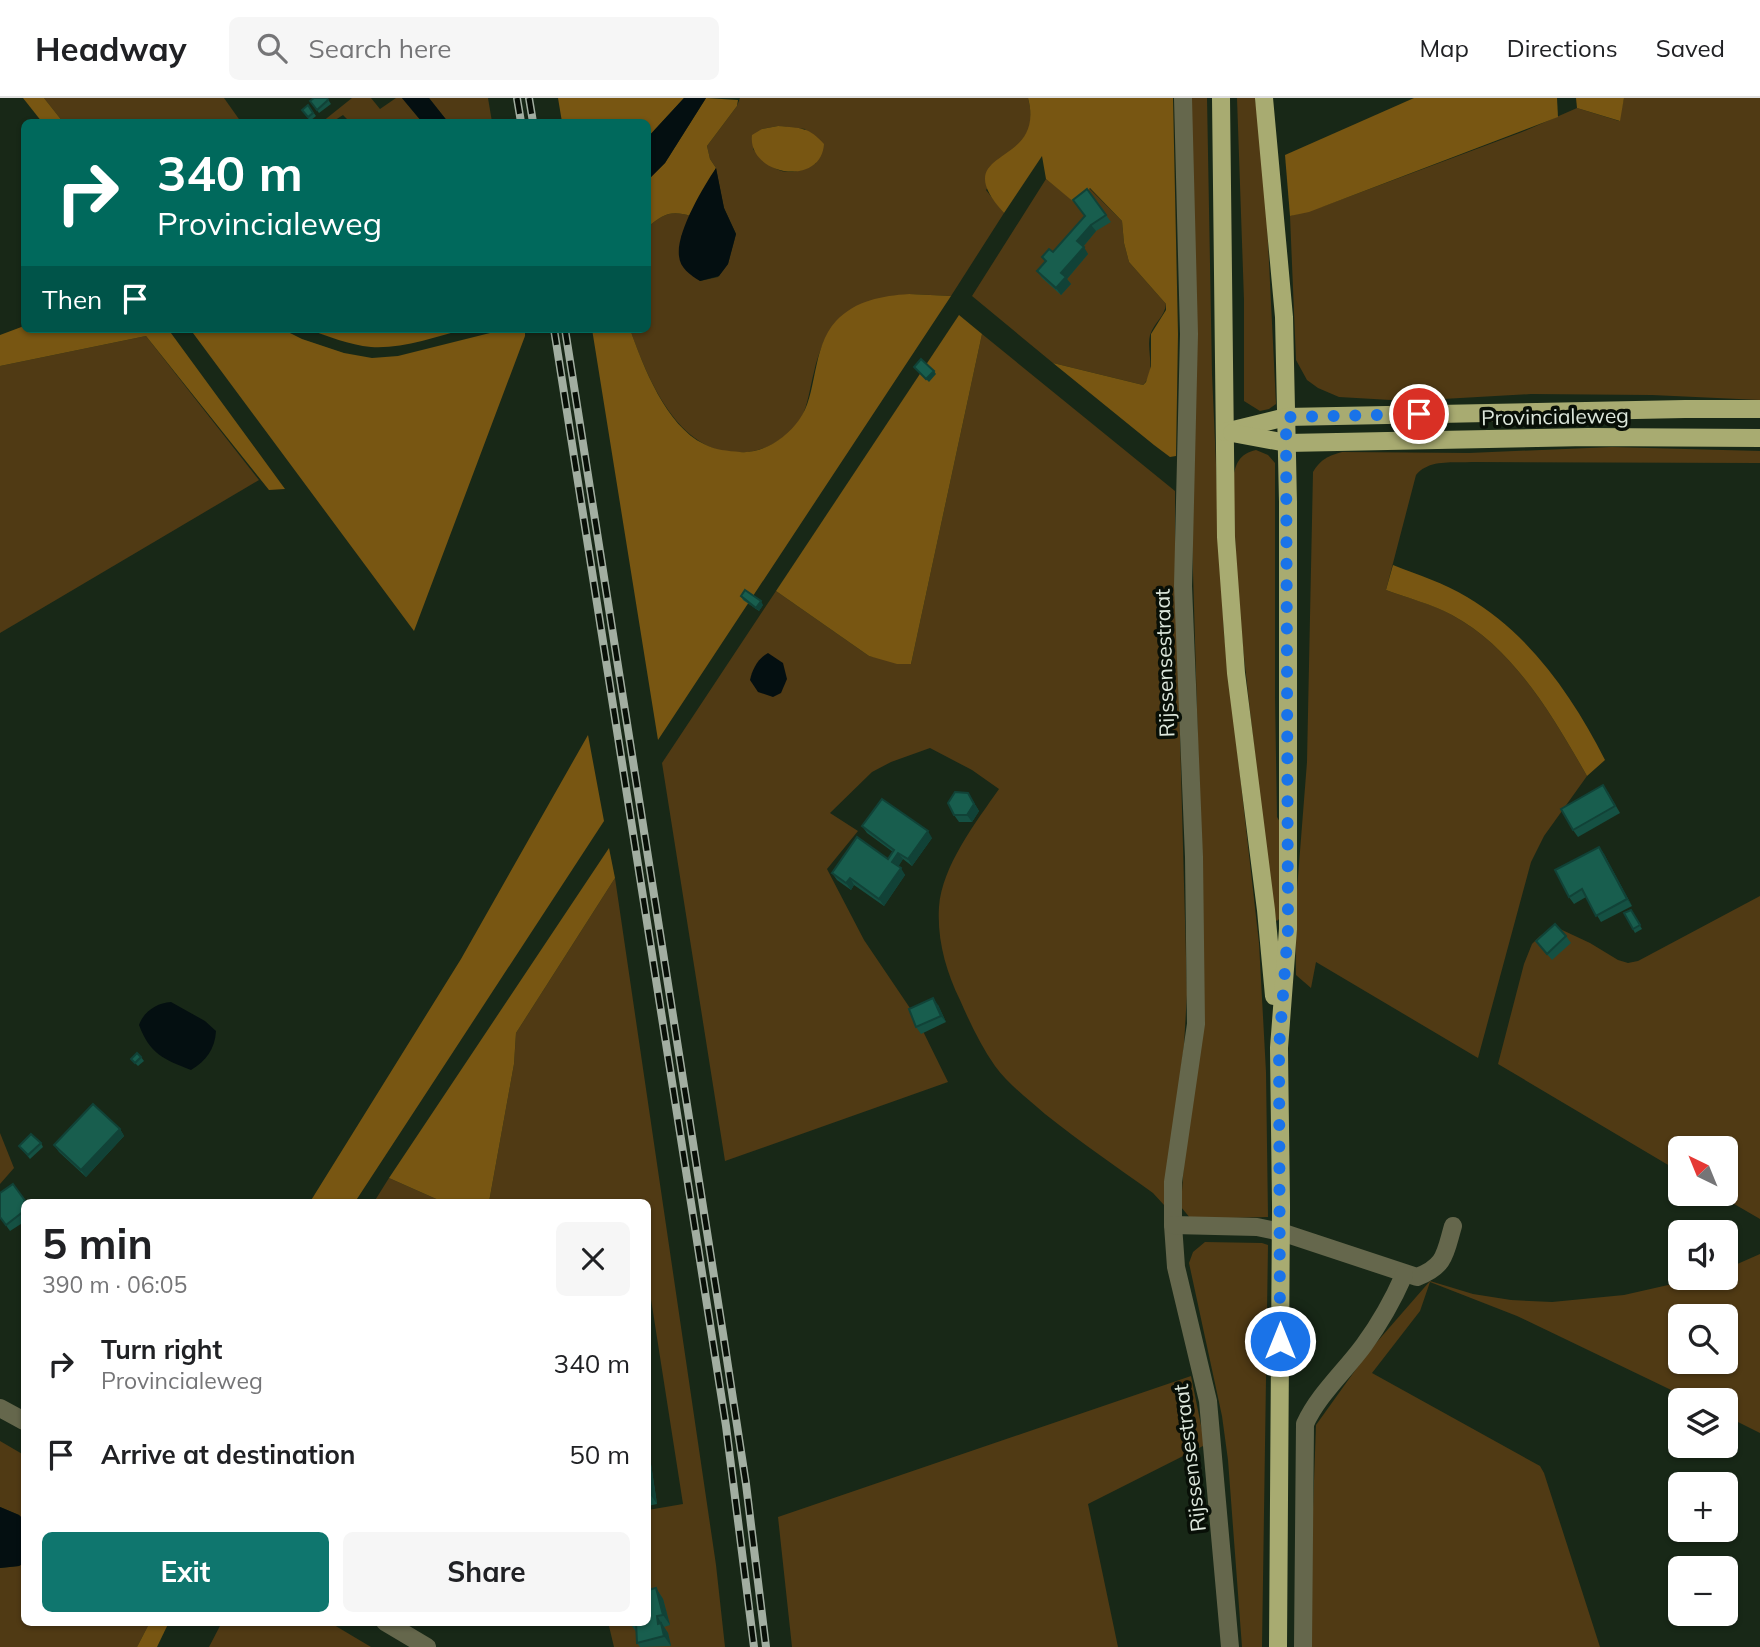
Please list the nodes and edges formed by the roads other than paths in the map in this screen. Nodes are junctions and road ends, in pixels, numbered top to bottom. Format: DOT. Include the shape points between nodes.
graph roads {
  1 [pos="1183,98"];
  2 [pos="1221,98"];
  3 [pos="1264,98"];
  4 [pos="1760,409"];
  5 [pos="1286,417"];
  6 [pos="1225,432"];
  7 [pos="1760,438"];
  8 [pos="1287,443"];
  9 [pos="1279,1048"];
  10 [pos="1173,1225"];
  11 [pos="1452,1226"];
  12 [pos="1281,1232"];
  13 [pos="1404,1275"];
  14 [pos="0,1408"];
  15 [pos="21,1418"];
  16 [pos="392,1626"];
  17 [pos="427,1647"];
  18 [pos="1230,1647"];
  19 [pos="1278,1647"];
  20 [pos="1303,1647"];
  1 -- 10 [label="street, Rijssensestraat" via="1189,334 1183,586 1196,1024 1173,1182"];
  2 -- 6 [label="main road"];
  3 -- 5 [label="main road" via="1284,317"];
  4 -- 5 [label="main road, Provincialeweg"];
  5 -- 6 [label="main road"];
  5 -- 8 [label="main road"];
  6 -- 8 [label="main road, Provincialeweg"];
  6 -- 9 [label="main road" via="1226,537 1236,673"];
  7 -- 8 [label="main road, Provincialeweg"];
  8 -- 9 [label="main road" via="1288,929"];
  9 -- 12 [label="main road"];
  10 -- 12 [label="street"];
  10 -- 18 [label="street, Rijssensestraat" via="1176,1267 1208,1401"];
  11 -- 13 [label="street" via="1438,1266 1417,1277"];
  12 -- 13 [label="street"];
  12 -- 19 [label="main road"];
  13 -- 20 [label="street" via="1390,1306 1305,1424"];
  14 -- 15 [label="street"];
  16 -- 17 [label="street"];
}
